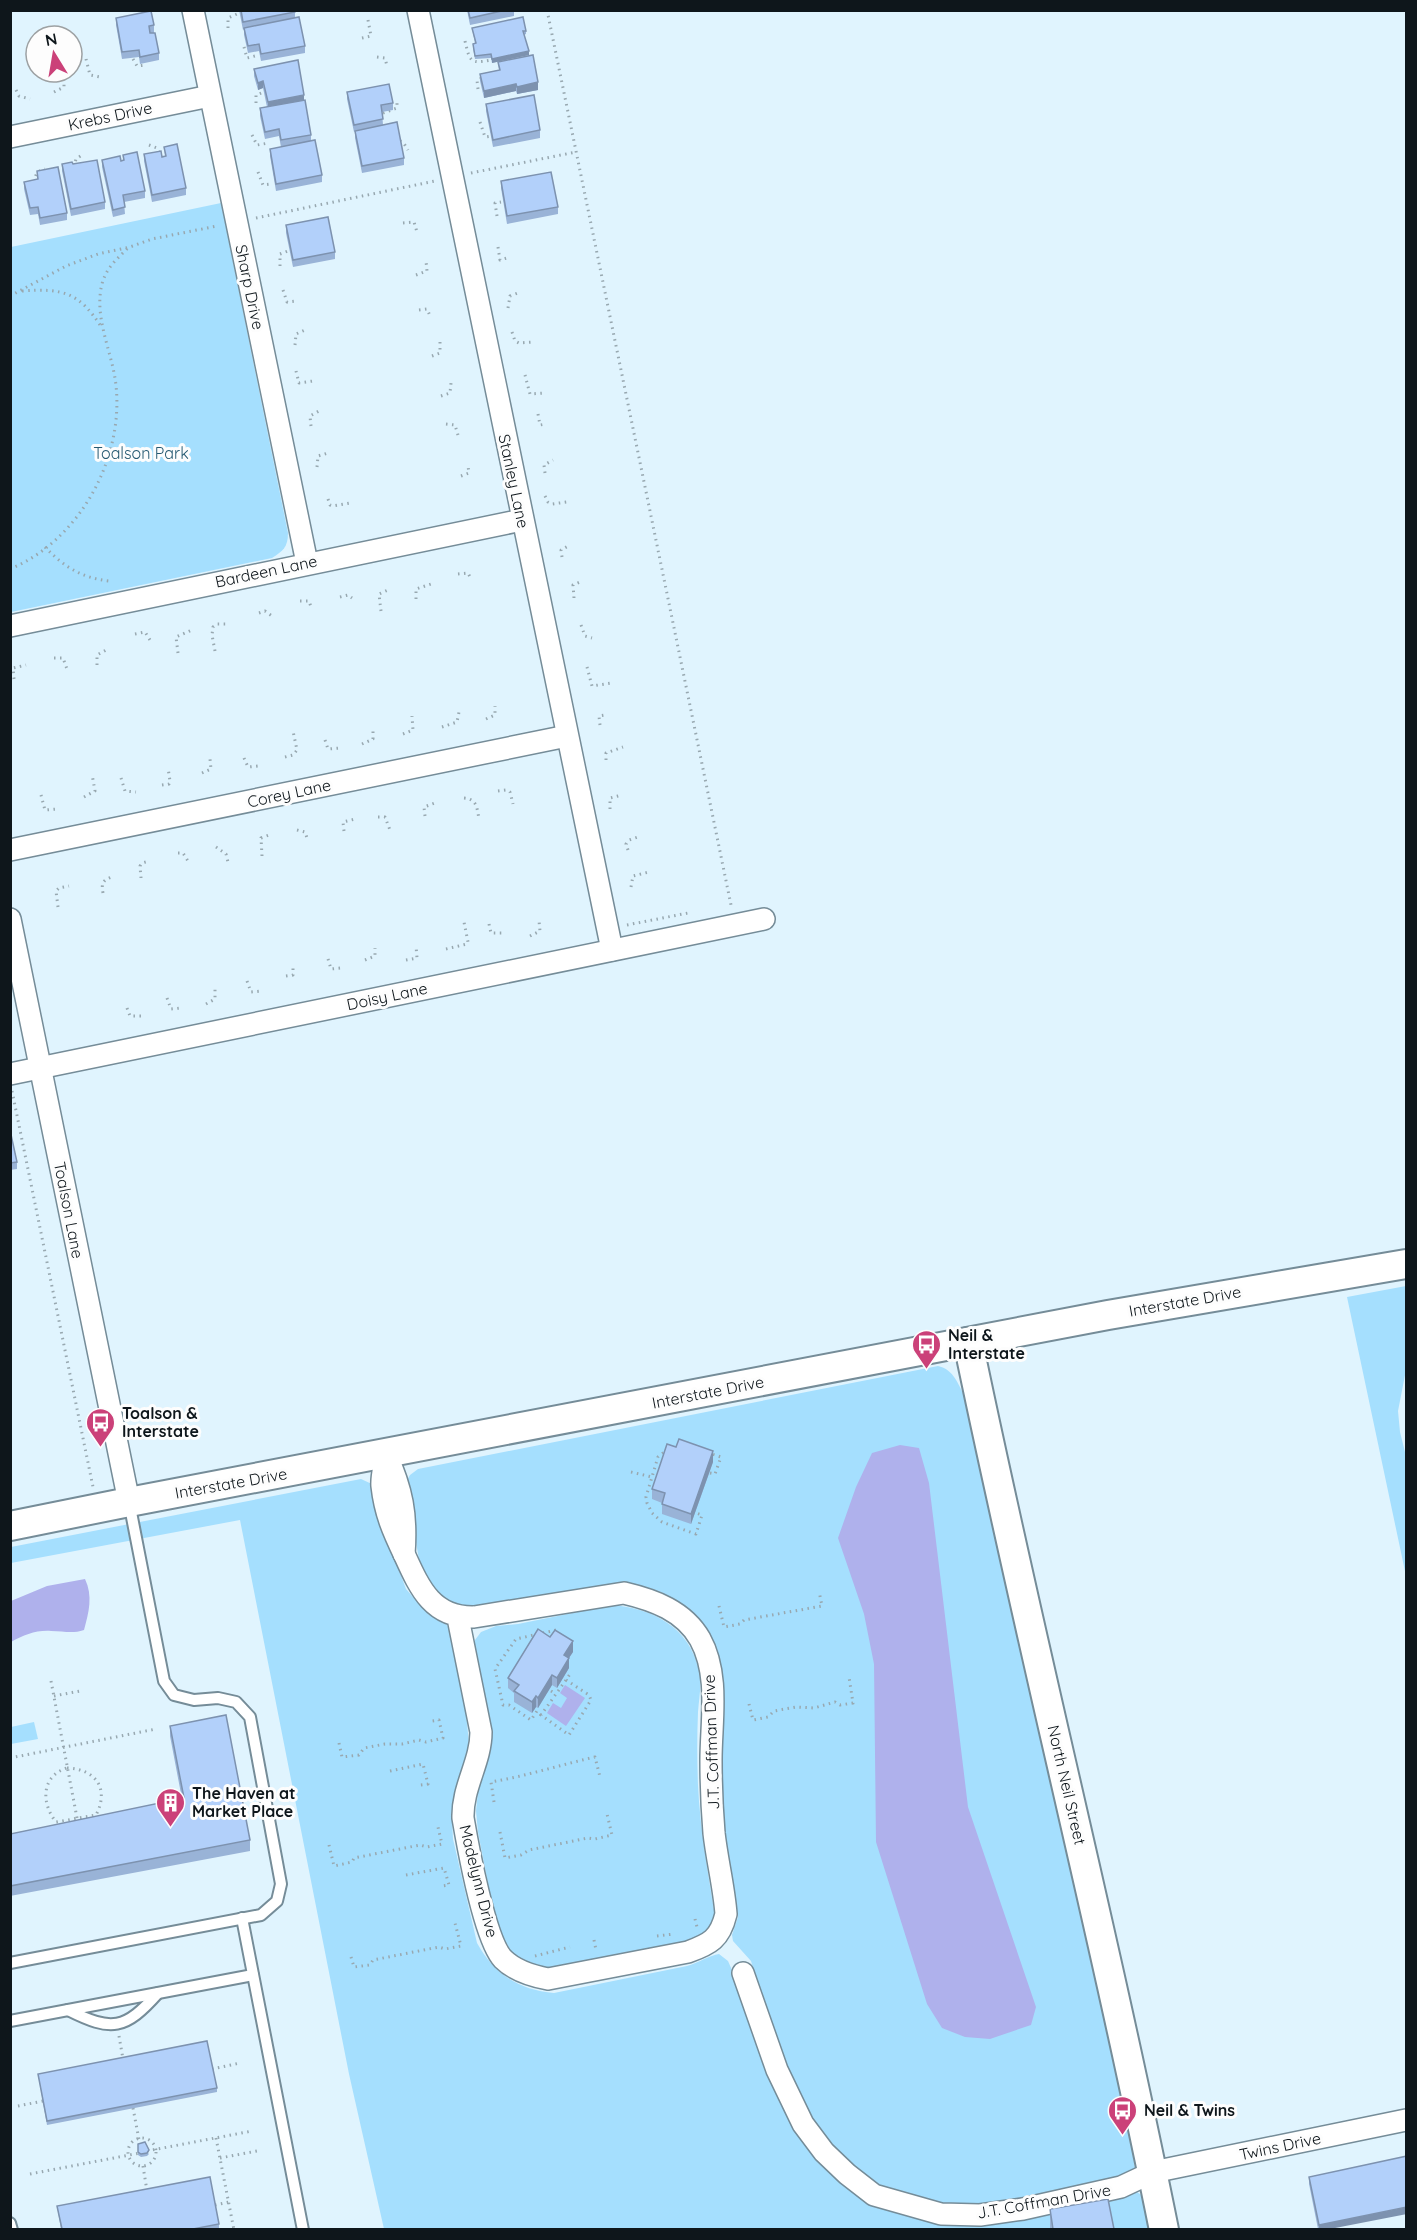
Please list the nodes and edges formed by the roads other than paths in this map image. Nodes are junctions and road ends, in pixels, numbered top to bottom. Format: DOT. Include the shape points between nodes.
graph roads {
  1 [pos="193,10"];
  2 [pos="418,10"];
  3 [pos="210,96"];
  4 [pos="10,137"];
  5 [pos="522,520"];
  6 [pos="307,562"];
  7 [pos="10,626"];
  8 [pos="567,736"];
  9 [pos="10,850"];
  10 [pos="10,919"];
  11 [pos="764,919"];
  12 [pos="612,950"];
  13 [pos="41,1068"];
  14 [pos="11,1080"];
  15 [pos="1407,1264"];
  16 [pos="968,1342"];
  17 [pos="386,1454"];
  18 [pos="129,1502"];
  19 [pos="10,1526"];
  20 [pos="458,1618"];
  21 [pos="242,1918"];
  22 [pos="716,1938"];
  23 [pos="10,1963"];
  24 [pos="743,1973"];
  25 [pos="253,1975"];
  26 [pos="158,1992"];
  27 [pos="68,2010"];
  28 [pos="10,2021"];
  29 [pos="1407,2120"];
  30 [pos="1153,2172"];
  31 [pos="10,2223"];
  32 [pos="12,2229"];
  33 [pos="303,2229"];
  34 [pos="1164,2229"];
  1 -- 3 [label="street, Sharp Drive"];
  2 -- 5 [label="street, Stanley Lane"];
  3 -- 4 [label="street, Krebs Drive"];
  3 -- 6 [label="street, Sharp Drive"];
  5 -- 6 [label="street, Bardeen Lane"];
  5 -- 8 [label="street, Stanley Lane"];
  6 -- 7 [label="street, Bardeen Lane"];
  8 -- 9 [label="street, Corey Lane"];
  8 -- 12 [label="street, Stanley Lane"];
  10 -- 13 [label="street, Toalson Lane"];
  11 -- 12 [label="street, Doisy Lane"];
  12 -- 13 [label="street, Doisy Lane"];
  13 -- 14 [label="street, Doisy Lane"];
  13 -- 18 [label="street, Toalson Lane"];
  15 -- 16 [label="main road, Interstate Drive"];
  16 -- 17 [label="main road, Interstate Drive"];
  16 -- 30 [label="main road, North Neil Street"];
  17 -- 18 [label="main road, Interstate Drive"];
  17 -- 20 [label="street" via="398,1480 406,1525 404,1555 425,1595"];
  18 -- 19 [label="main road, Interstate Drive"];
  18 -- 21 [label="lane" via="164,1681 174,1695 236,1702 250,1717 281,1884 277,1901 268,1909 261,1915"];
  20 -- 22 [label="street, J.T. Coffman Drive" via="505,1614 624,1593 668,1608 691,1626 704,1648 711,1674 714,1832 726,1914"];
  20 -- 22 [label="street, Madelynn Drive" via="481,1732 481,1748 464,1796 463,1818 484,1914 501,1958 523,1972 548,1979 688,1952"];
  21 -- 23 [label="lane"];
  21 -- 25 [label="lane"];
  24 -- 30 [label="street, J.T. Coffman Drive" via="777,2070 803,2124 824,2152 874,2195 941,2214 980,2216 1121,2187"];
  25 -- 26 [label="lane"];
  25 -- 33 [label="lane"];
  26 -- 27 [label="lane"];
  26 -- 27 [label="lane" via="140,2013 118,2025 93,2023"];
  27 -- 28 [label="lane"];
  29 -- 30 [label="street, Twins Drive"];
  30 -- 34 [label="main road, North Neil Street"];
  31 -- 32 [label="lane"];
}
